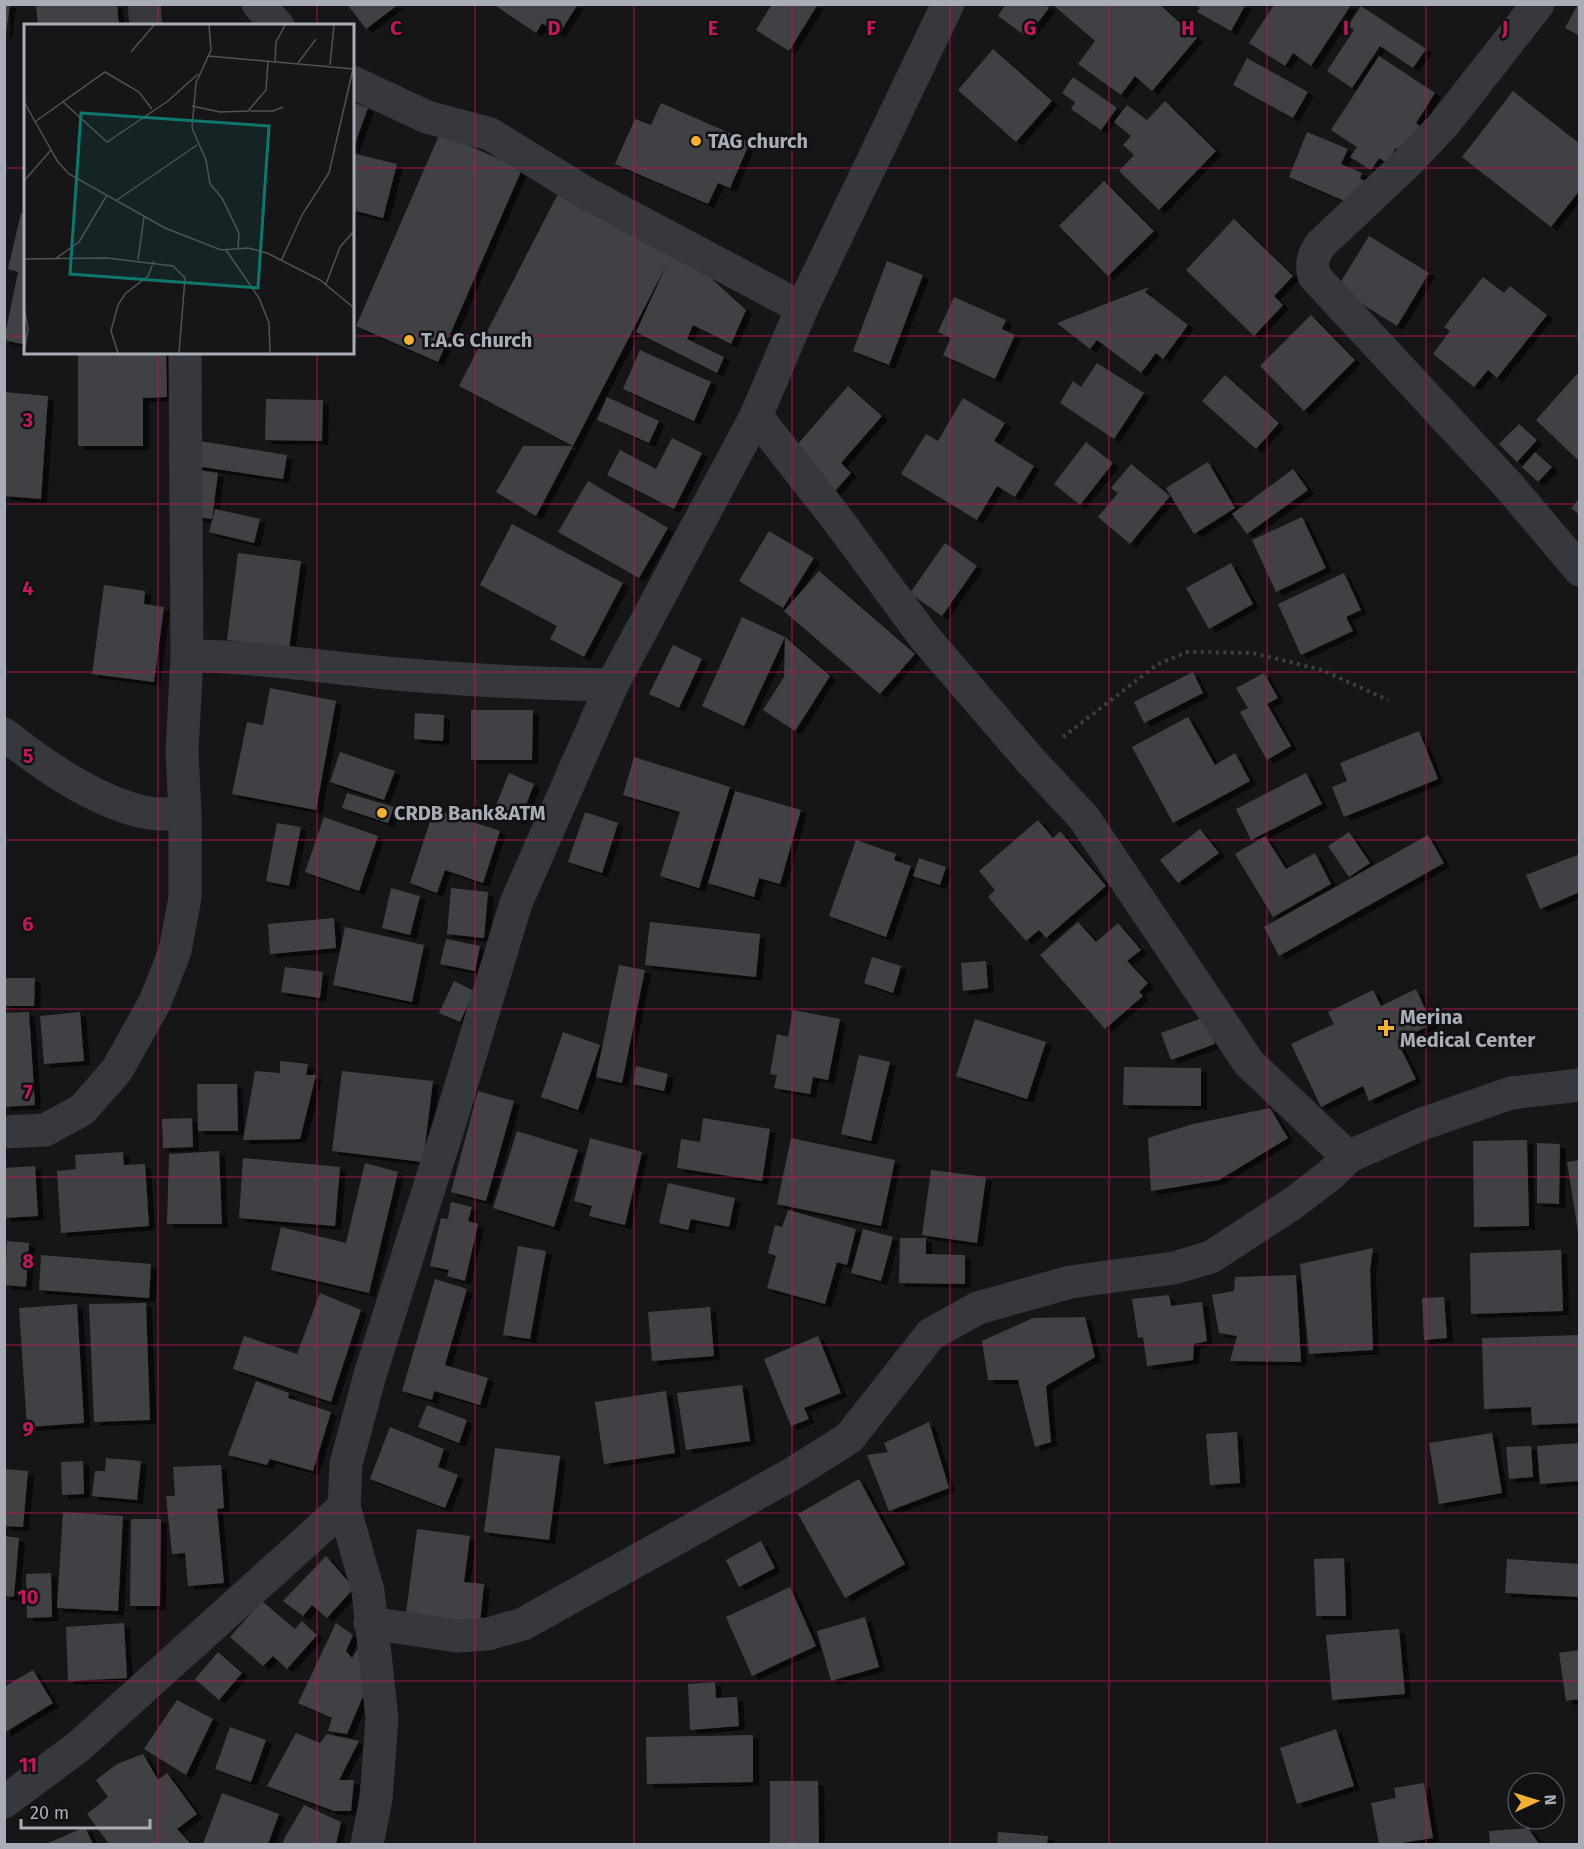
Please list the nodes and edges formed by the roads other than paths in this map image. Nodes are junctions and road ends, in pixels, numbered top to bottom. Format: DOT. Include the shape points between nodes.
graph roads {
  1 [pos="144,4"];
  2 [pos="258,4"];
  3 [pos="948,4"];
  4 [pos="1538,4"];
  5 [pos="146,24"];
  6 [pos="276,24"];
  7 [pos="354,83"];
  8 [pos="802,308"];
  9 [pos="185,354"];
  10 [pos="756,416"];
  11 [pos="1580,570"];
  12 [pos="187,656"];
  13 [pos="612,685"];
  14 [pos="4,734"];
  15 [pos="185,814"];
  16 [pos="1580,1085"];
  17 [pos="4,1132"];
  18 [pos="1348,1157"];
  19 [pos="344,1507"];
  20 [pos="370,1623"];
  21 [pos="4,1802"];
  22 [pos="367,1845"];
  1 -- 5 [label="street"];
  2 -- 6 [label="street"];
  3 -- 8 [label="street"];
  4 -- 11 [label="street" via="1444,124 1321,244 1312,266 1314,276 1509,486"];
  7 -- 8 [label="street" via="427,117 490,134 584,192"];
  8 -- 10 [label="street"];
  9 -- 12 [label="street"];
  10 -- 13 [label="street"];
  10 -- 18 [label="street" via="925,638 1084,818 1249,1063"];
  12 -- 13 [label="street" via="396,674"];
  12 -- 15 [label="street" via="182,750"];
  13 -- 19 [label="street" via="516,903 370,1375 346,1464"];
  14 -- 15 [label="street" via="44,765 105,798 144,813"];
  15 -- 17 [label="street" via="185,898 175,951 154,1002 117,1070 82,1110 45,1130"];
  16 -- 18 [label="street" via="1511,1093 1422,1124"];
  18 -- 20 [label="street" via="1292,1204 1211,1257 1174,1268 1070,1282 978,1308 931,1334 849,1438 792,1474 523,1624 488,1634 457,1636"];
  19 -- 20 [label="street" via="368,1591"];
  19 -- 21 [label="street" via="78,1747"];
  20 -- 22 [label="street" via="382,1718 376,1799"];
}
